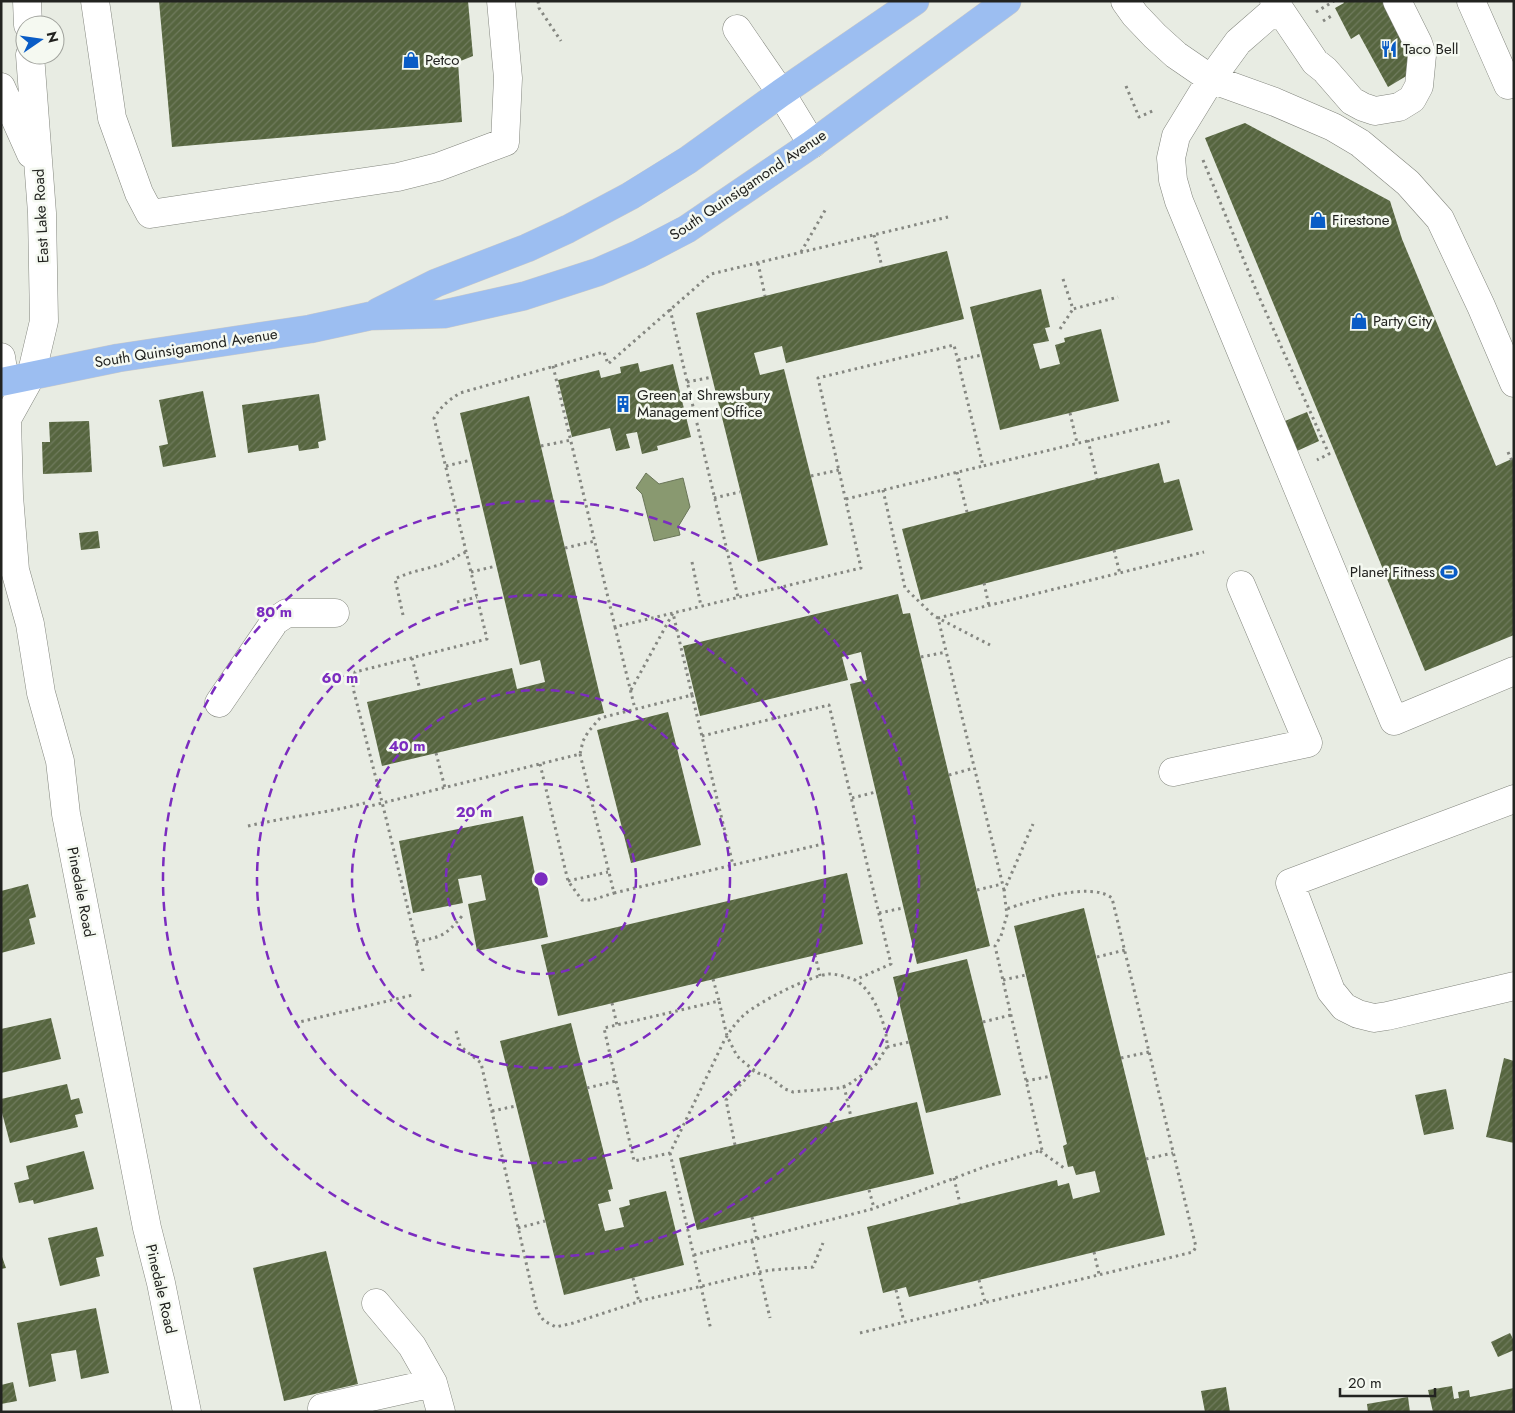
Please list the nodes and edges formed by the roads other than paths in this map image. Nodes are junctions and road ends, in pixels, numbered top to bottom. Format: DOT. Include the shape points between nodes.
graph roads {
  1 [pos="27,1"];
  2 [pos="95,1"];
  3 [pos="501,1"];
  4 [pos="915,1"];
  5 [pos="1008,1"];
  6 [pos="1125,1"];
  7 [pos="1397,1"];
  8 [pos="1471,1"];
  9 [pos="1275,5"];
  10 [pos="28,15"];
  11 [pos="737,29"];
  12 [pos="31,65"];
  13 [pos="1211,79"];
  14 [pos="1,87"];
  15 [pos="1512,88"];
  16 [pos="781,92"];
  17 [pos="812,144"];
  18 [pos="39,171"];
  19 [pos="370,316"];
  20 [pos="2,374"];
  21 [pos="31,376"];
  22 [pos="1514,383"];
  23 [pos="1241,585"];
  24 [pos="336,613"];
  25 [pos="1514,671"];
  26 [pos="219,703"];
  27 [pos="1173,772"];
  28 [pos="1514,798"];
  29 [pos="1514,986"];
  30 [pos="376,1303"];
  31 [pos="433,1383"];
  32 [pos="322,1408"];
  33 [pos="187,1412"];
  34 [pos="442,1412"];
  1 -- 10 [label="street"];
  2 -- 3 [label="street" via="112,118 150,214 398,177 438,167 505,142 508,78"];
  4 -- 16 [label="main road, South Quinsigamond Avenue"];
  5 -- 17 [label="main road, South Quinsigamond Avenue"];
  6 -- 13 [label="street" via="1155,36"];
  7 -- 9 [label="street" via="1422,55 1419,86 1412,99 1399,107 1375,111 1352,101 1314,62"];
  8 -- 15 [label="street"];
  9 -- 13 [label="street" via="1238,42"];
  11 -- 16 [label="street"];
  12 -- 18 [label="street, East Lake Road"];
  13 -- 22 [label="street" via="1333,127 1360,143 1408,183 1440,219 1482,306"];
  13 -- 25 [label="street" via="1176,136 1172,158 1179,202 1394,721"];
  14 -- 18 [label="street"];
  16 -- 17 [label="street"];
  16 -- 19 [label="main road, South Quinsigamond Avenue" via="688,160 630,196 527,248 436,283"];
  17 -- 19 [label="main road, South Quinsigamond Avenue" via="687,229 598,272 524,296 444,314"];
  18 -- 21 [label="street, East Lake Road" via="44,320"];
  19 -- 21 [label="main road, South Quinsigamond Avenue" via="273,335 118,358"];
  20 -- 21 [label="main road, South Quinsigamond Avenue"];
  21 -- 33 [label="street, Pinedale Road" via="7,419 15,570 60,761 69,830 147,1228"];
  23 -- 27 [label="street" via="1308,743"];
  24 -- 26 [label="street" via="287,613 275,620"];
  28 -- 29 [label="street" via="1290,883 1331,991 1344,1007 1358,1014 1374,1018 1387,1016"];
  30 -- 31 [label="street" via="412,1346"];
  31 -- 32 [label="street"];
  31 -- 34 [label="street"];
}
